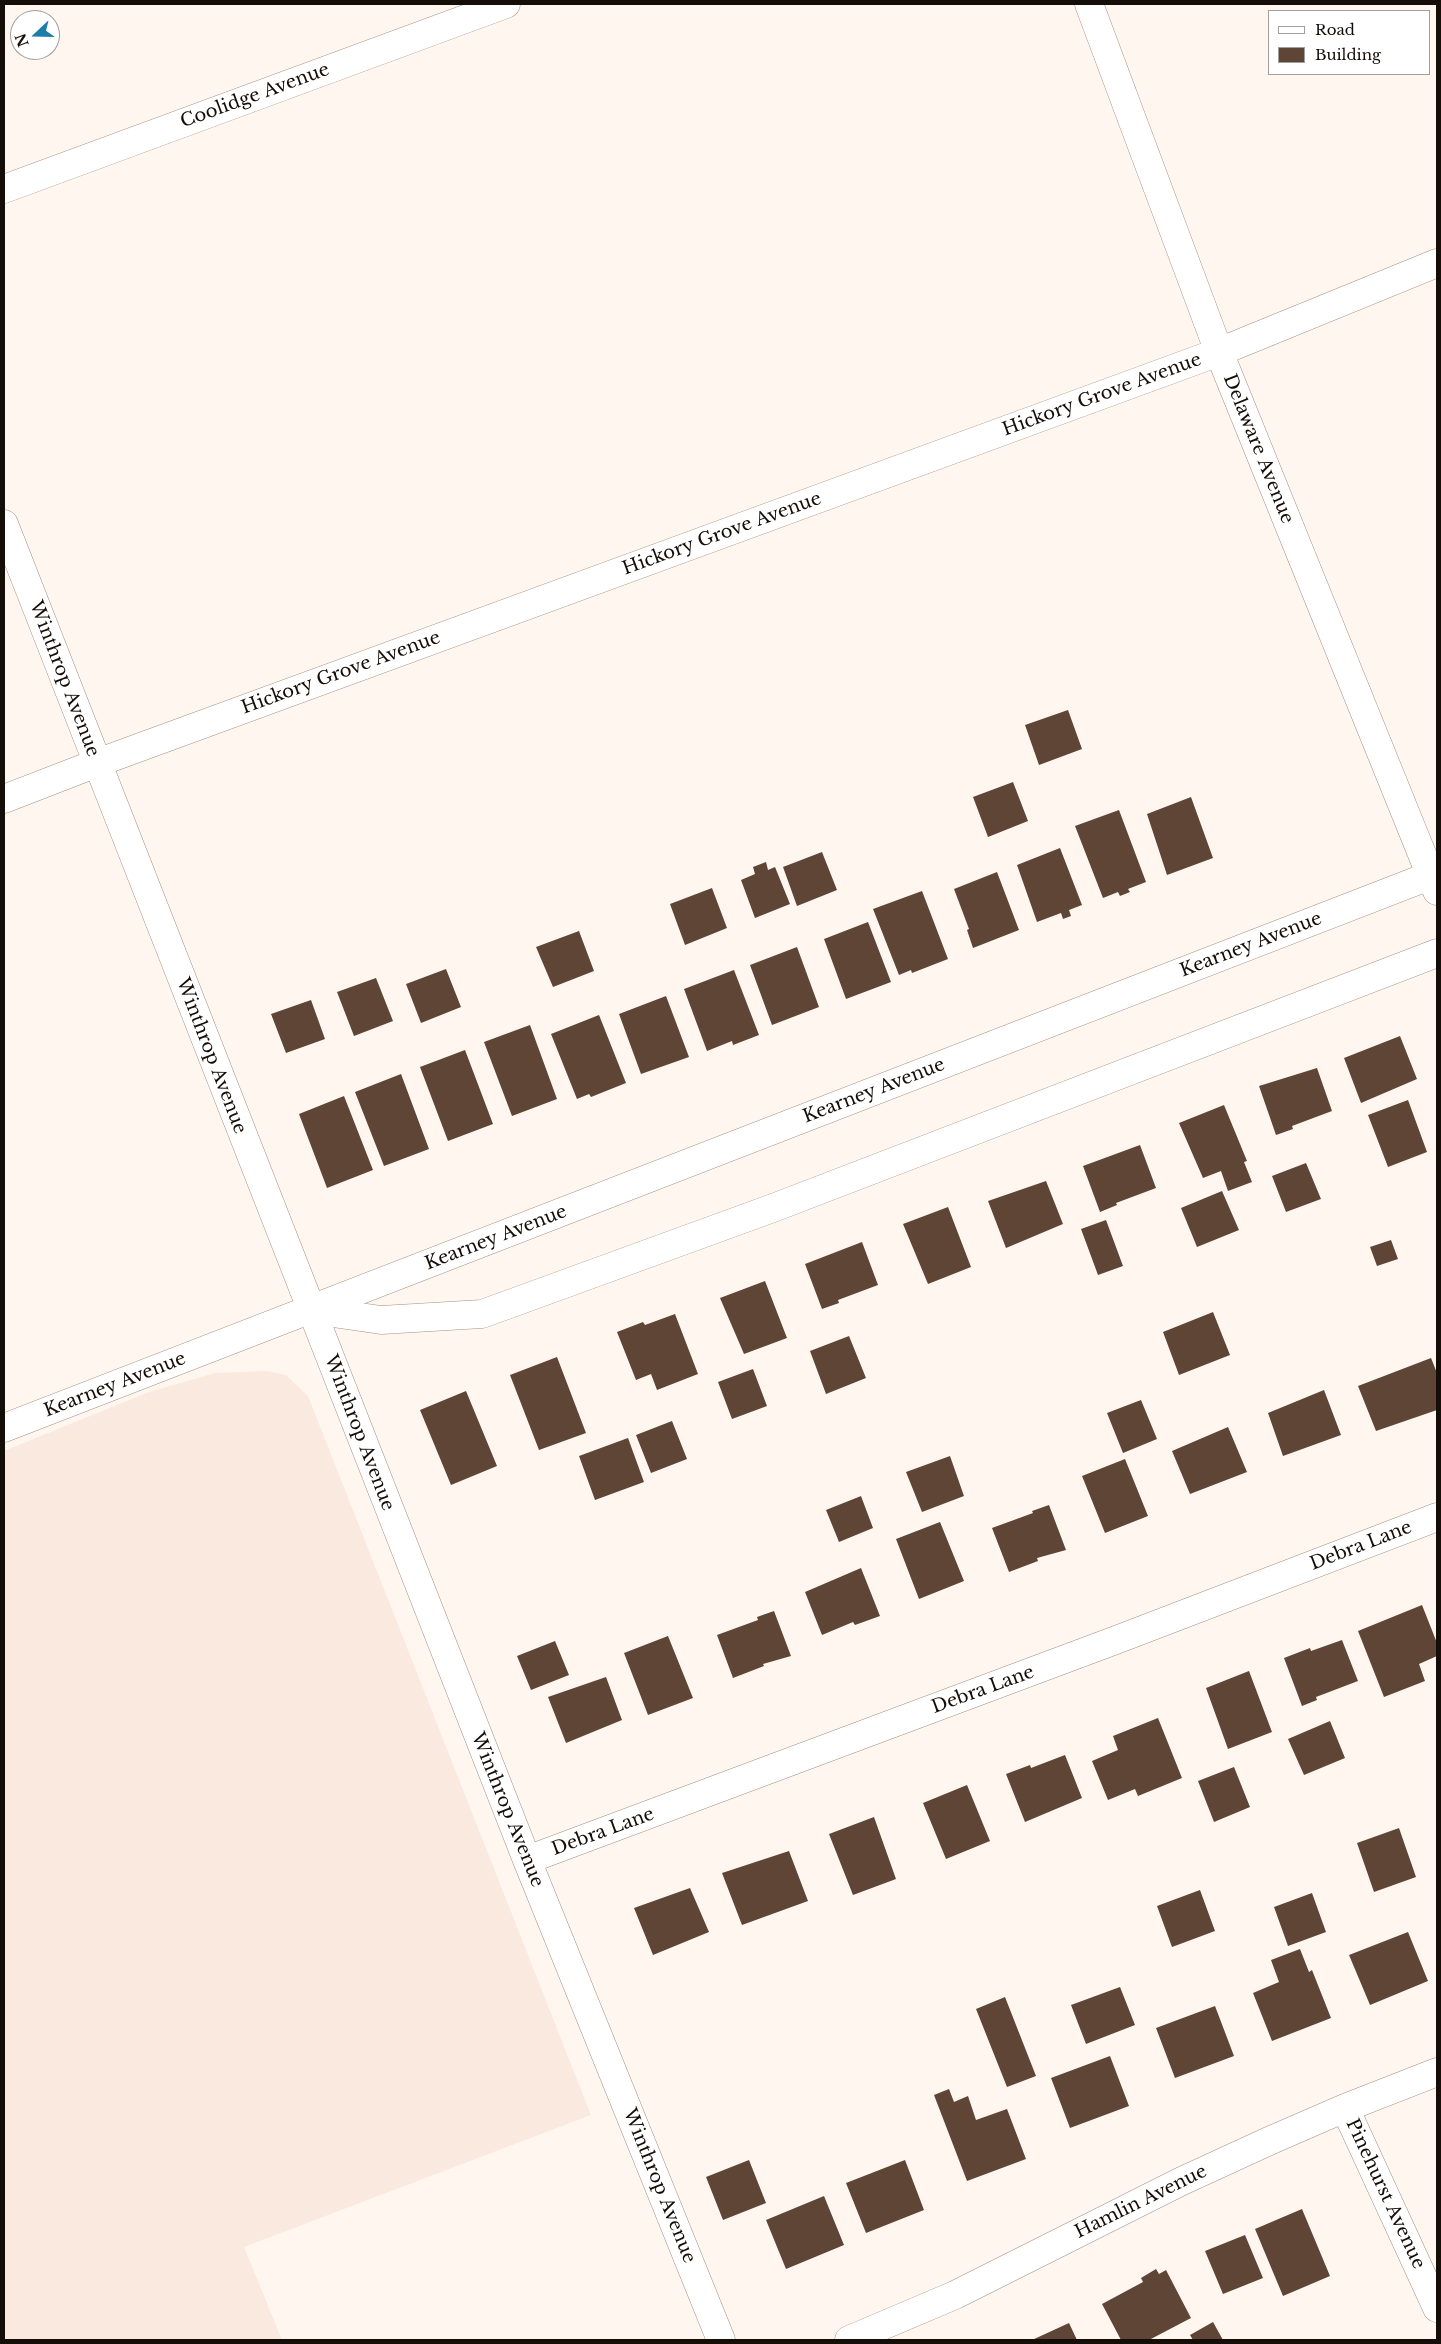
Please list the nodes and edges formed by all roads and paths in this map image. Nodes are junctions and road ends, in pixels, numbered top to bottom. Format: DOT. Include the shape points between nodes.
graph roads {
  1 [pos="506,4"];
  2 [pos="1089,4"];
  3 [pos="4,189"];
  4 [pos="1437,262"];
  5 [pos="1219,352"];
  6 [pos="4,524"];
  7 [pos="97,763"];
  8 [pos="4,799"];
  9 [pos="1435,880"];
  10 [pos="1437,953"];
  11 [pos="310,1310"];
  12 [pos="4,1428"];
  13 [pos="1437,1516"];
  14 [pos="527,1860"];
  15 [pos="1437,2072"];
  16 [pos="1345,2108"];
  17 [pos="1437,2308"];
  18 [pos="721,2340"];
  19 [pos="849,2340"];
  1 -- 3 [label="street, Coolidge Avenue"];
  2 -- 5 [label="street, Delaware Avenue"];
  4 -- 5 [label="street, Hickory Grove Avenue"];
  5 -- 7 [label="street, Hickory Grove Avenue"];
  5 -- 9 [label="street, Delaware Avenue"];
  6 -- 7 [label="street, Winthrop Avenue"];
  7 -- 8 [label="street, Hickory Grove Avenue"];
  7 -- 11 [label="street, Winthrop Avenue"];
  9 -- 11 [label="street, Kearney Avenue"];
  10 -- 11 [label="street, Kearney Avenue" via="773,1208 482,1314 381,1320"];
  11 -- 12 [label="street, Kearney Avenue"];
  11 -- 14 [label="street, Winthrop Avenue"];
  13 -- 14 [label="street, Debra Lane"];
  14 -- 18 [label="street, Winthrop Avenue"];
  15 -- 16 [label="street, Hamlin Avenue"];
  16 -- 17 [label="street, Pinehurst Avenue"];
  16 -- 19 [label="street, Hamlin Avenue" via="1182,2181 955,2295"];
}
